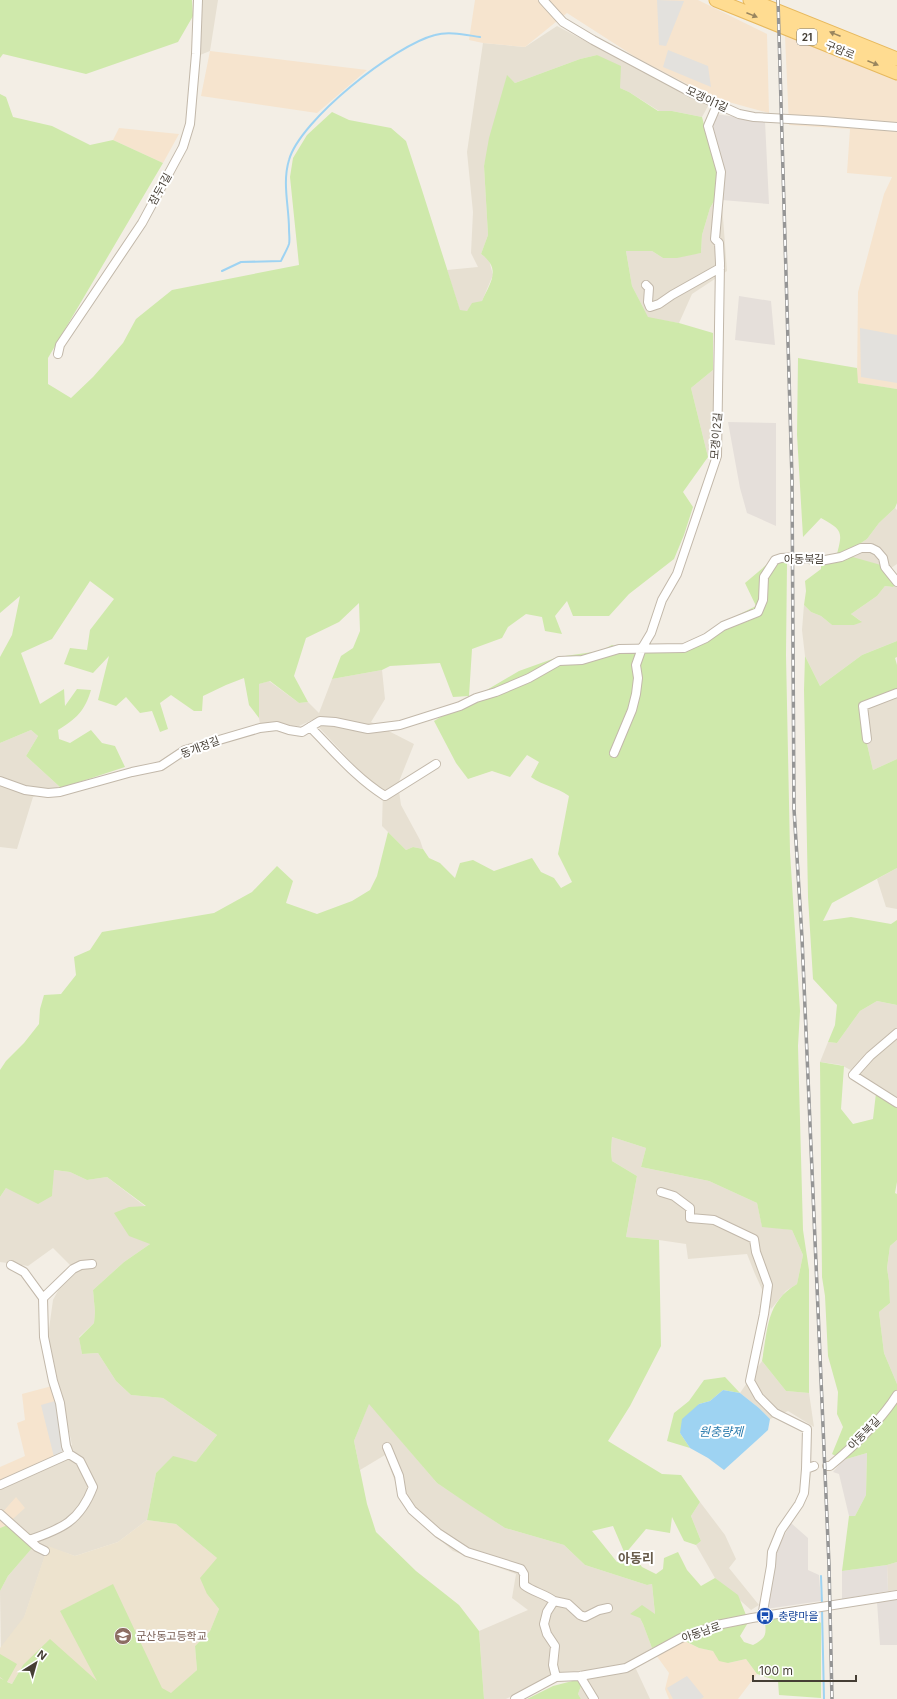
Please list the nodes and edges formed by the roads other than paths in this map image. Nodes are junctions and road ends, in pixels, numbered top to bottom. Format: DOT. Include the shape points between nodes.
graph roads {
  1 [pos="198,0"];
  2 [pos="543,0"];
  3 [pos="716,0"];
  4 [pos="750,0"];
  5 [pos="897,60"];
  6 [pos="897,73"];
  7 [pos="717,105"];
  8 [pos="897,127"];
  9 [pos="720,268"];
  10 [pos="646,285"];
  11 [pos="58,354"];
  12 [pos="897,582"];
  13 [pos="642,648"];
  14 [pos="897,693"];
  15 [pos="310,727"];
  16 [pos="867,739"];
  17 [pos="614,753"];
  18 [pos="436,764"];
  19 [pos="0,781"];
  20 [pos="897,1033"];
  21 [pos="897,1103"];
  22 [pos="661,1192"];
  23 [pos="92,1264"];
  24 [pos="11,1265"];
  25 [pos="43,1298"];
  26 [pos="897,1395"];
  27 [pos="387,1447"];
  28 [pos="69,1454"];
  29 [pos="827,1466"];
  30 [pos="0,1485"];
  31 [pos="0,1514"];
  32 [pos="29,1540"];
  33 [pos="45,1551"];
  34 [pos="897,1595"];
  35 [pos="554,1601"];
  36 [pos="608,1608"];
  37 [pos="762,1617"];
  38 [pos="580,1676"];
  39 [pos="556,1677"];
  40 [pos="515,1699"];
  41 [pos="594,1699"];
  1 -- 11 [label="street, 잠두1길" via="190,124 183,147 142,223 60,345"];
  2 -- 7 [label="street, 모갱이1길" via="564,22 593,40"];
  3 -- 6 [label="main road, 구암로 / 21, one-way"];
  5 -- 4 [label="main road, 구암로 / 21, one-way"];
  7 -- 8 [label="street, 모갱이1길" via="738,114 754,117"];
  7 -- 9 [label="street, 모갱이2길" via="708,126 721,172 715,239 719,243"];
  9 -- 10 [label="street" via="650,307 649,288"];
  9 -- 13 [label="street, 모갱이2길" via="717,456 677,574 662,600 651,633"];
  12 -- 13 [label="street, 아동북길" via="885,567 884,558 871,548 861,548 841,557 820,561 798,557 781,558 775,560 764,577 763,600 758,612 723,626 706,638 684,648"];
  13 -- 15 [label="street, 동개정길" via="619,649 582,660 559,662 496,692 403,724 368,729 320,721"];
  13 -- 17 [label="street, 모갱이2길" via="636,665 638,678 632,710"];
  14 -- 16 [label="street" via="863,706"];
  15 -- 18 [label="street" via="371,788 385,796"];
  15 -- 19 [label="street, 동개정길" via="302,732 277,726 260,728 185,750 161,766 60,792 24,790"];
  20 -- 21 [label="street" via="870,1056 853,1075"];
  22 -- 37 [label="street" via="674,1196 690,1208 690,1218 714,1220 754,1239 768,1285 750,1381 759,1397 775,1413 807,1429 810,1468 799,1504 781,1530 772,1552"];
  23 -- 25 [label="street" via="81,1264 73,1269"];
  24 -- 25 [label="street" via="24,1272"];
  25 -- 28 [label="street" via="44,1337"];
  26 -- 29 [label="street, 아동북길" via="877,1422 852,1447"];
  27 -- 35 [label="street" via="399,1476 402,1495 412,1510 438,1533 467,1552 521,1569 524,1574 524,1585"];
  28 -- 30 [label="street"];
  28 -- 32 [label="street" via="80,1461 93,1487 82,1511 50,1533"];
  31 -- 32 [label="street"];
  32 -- 33 [label="street" via="37,1548"];
  34 -- 37 [label="street, 아동남로"];
  35 -- 36 [label="street" via="568,1604 585,1617"];
  35 -- 39 [label="street" via="547,1612 544,1624 555,1646 553,1665"];
  37 -- 38 [label="street, 아동남로" via="717,1625 681,1638 626,1668"];
  38 -- 39 [label="street, 아동남로"];
  38 -- 41 [label="street"];
  39 -- 40 [label="street, 아동남로"];
}
